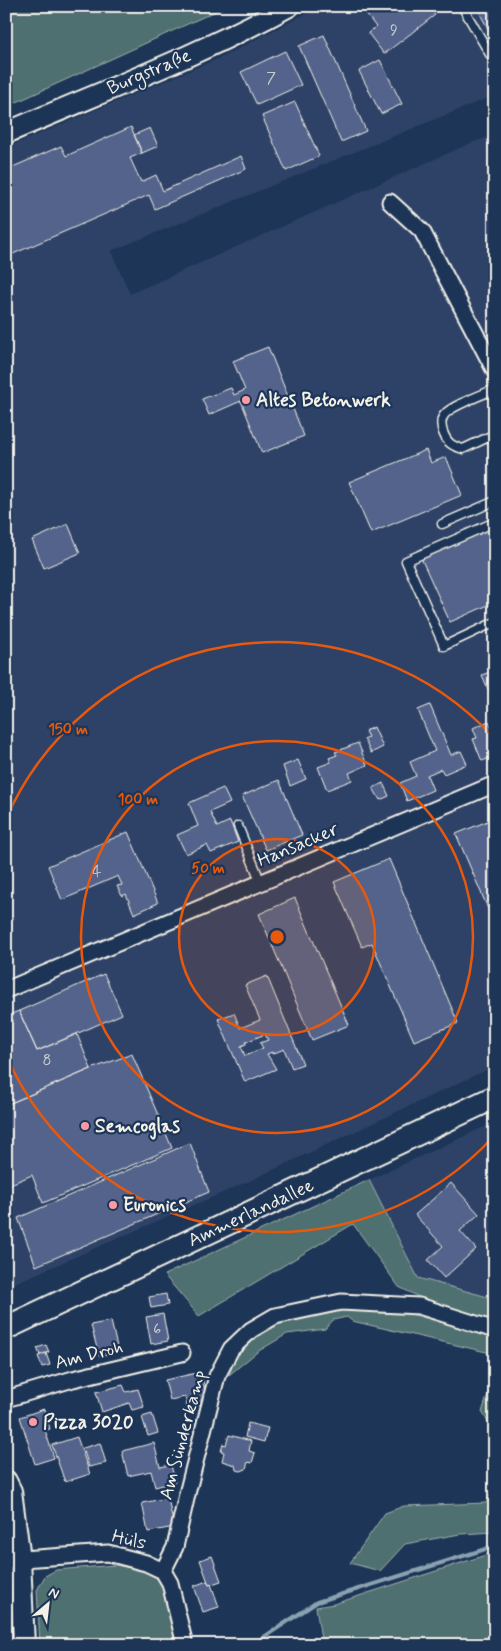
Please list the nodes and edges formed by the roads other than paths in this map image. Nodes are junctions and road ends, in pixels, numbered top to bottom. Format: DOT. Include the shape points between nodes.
graph roads {
  1 [pos="289,6"];
  2 [pos="462,6"];
  3 [pos="491,56"];
  4 [pos="6,133"];
  5 [pos="390,202"];
  6 [pos="495,371"];
  7 [pos="495,389"];
  8 [pos="495,434"];
  9 [pos="495,501"];
  10 [pos="495,522"];
  11 [pos="442,524"];
  12 [pos="495,622"];
  13 [pos="495,784"];
  14 [pos="238,826"];
  15 [pos="261,883"];
  16 [pos="6,990"];
  17 [pos="495,1097"];
  18 [pos="6,1328"];
  19 [pos="495,1330"];
  20 [pos="182,1353"];
  21 [pos="6,1399"];
  22 [pos="6,1481"];
  23 [pos="12,1554"];
  24 [pos="163,1571"];
  25 [pos="16,1645"];
  26 [pos="24,1645"];
  27 [pos="185,1645"];
  1 -- 4 [label="street, Burgstraße" via="185,58"];
  2 -- 3 [label="lane"];
  5 -- 6 [label="street" via="422,231"];
  7 -- 8 [label="lane" via="448,410 441,420 446,440 463,449"];
  9 -- 11 [label="lane"];
  10 -- 12 [label="lane" via="406,560 444,646"];
  13 -- 15 [label="street, Hansacker"];
  14 -- 15 [label="lane"];
  15 -- 16 [label="street, Hansacker"];
  17 -- 18 [label="main road, Ammerlandallee"];
  19 -- 24 [label="street, Am Sünderkamp" via="419,1306 341,1302 275,1316 251,1330 231,1349 217,1376 175,1547"];
  20 -- 21 [label="street, Am Droh"];
  22 -- 23 [label="street" via="11,1491"];
  23 -- 24 [label="street, Hüls" via="108,1553"];
  23 -- 25 [label="street"];
  23 -- 26 [label="street"];
  24 -- 27 [label="street, Hüls" via="170,1583"];
}
